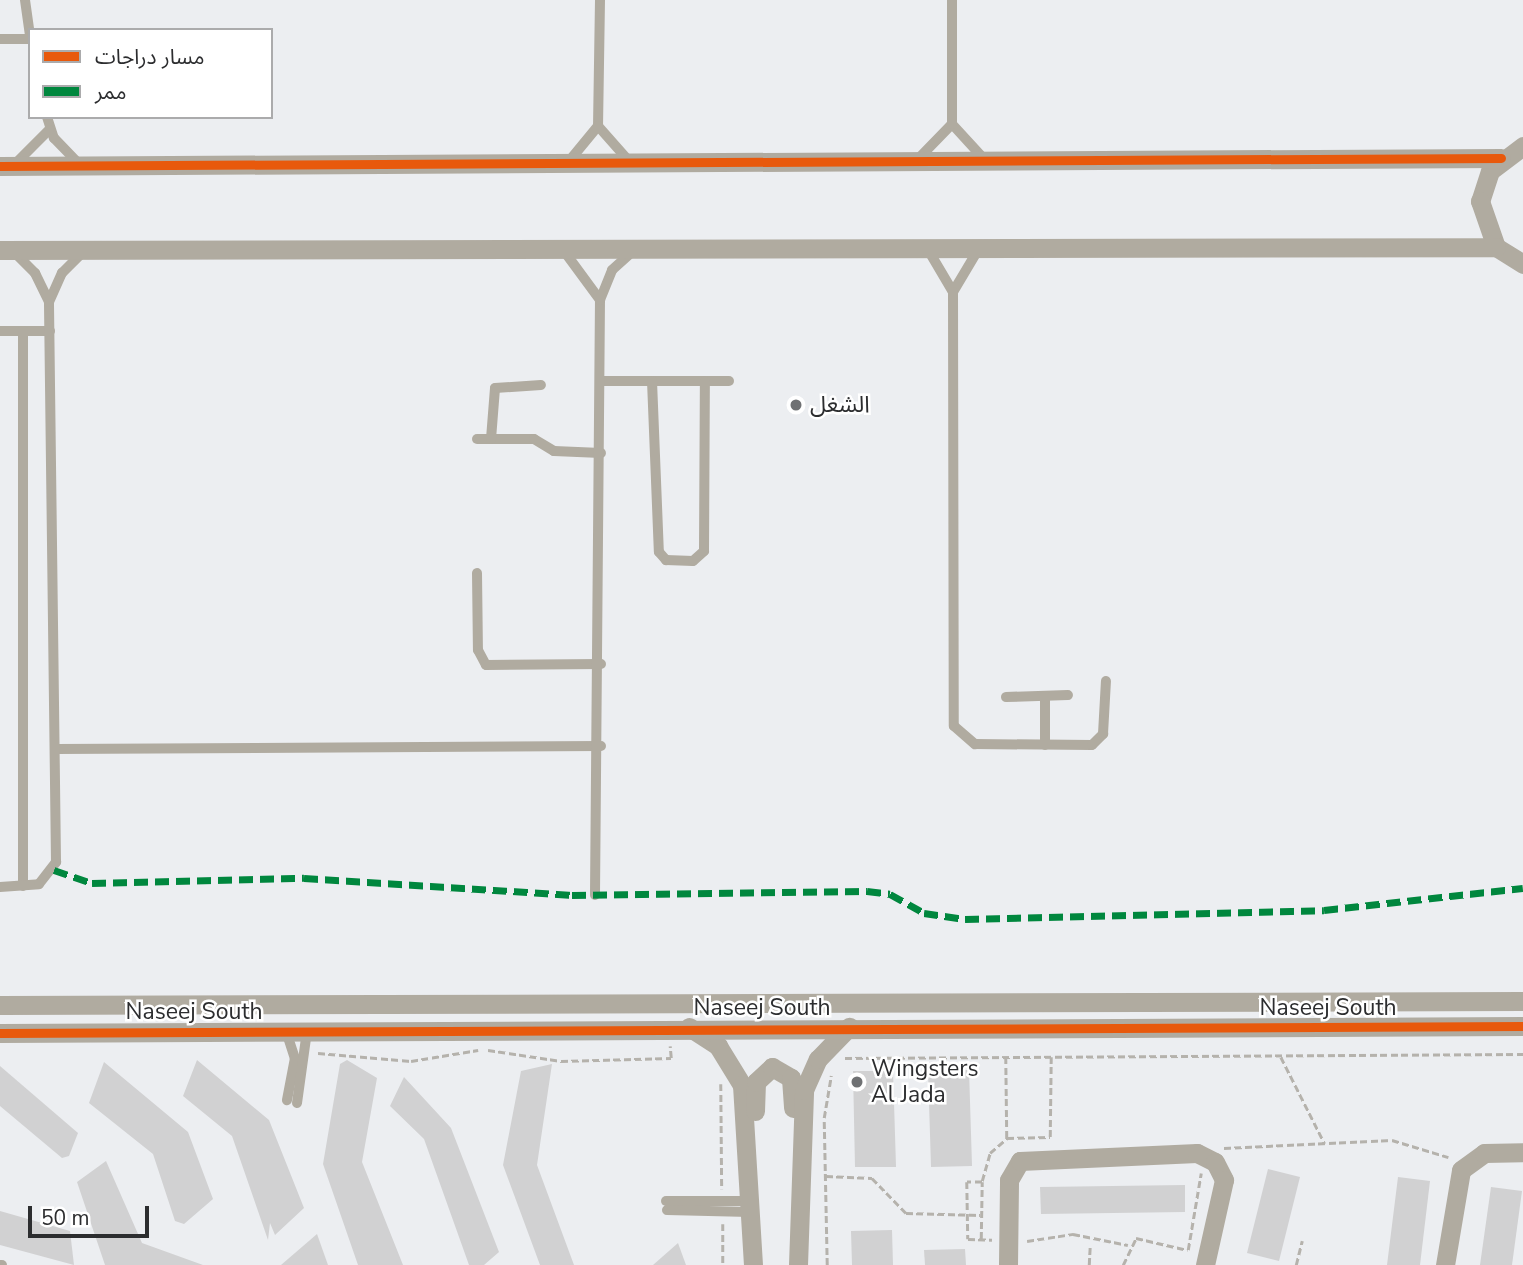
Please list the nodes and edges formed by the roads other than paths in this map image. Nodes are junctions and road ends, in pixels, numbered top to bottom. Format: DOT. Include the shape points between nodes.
graph roads {
  1 [pos="25,0"];
  2 [pos="600,0"];
  3 [pos="952,0"];
  4 [pos="29,28"];
  5 [pos="28,38"];
  6 [pos="0,39"];
  7 [pos="47,119"];
  8 [pos="952,124"];
  9 [pos="598,126"];
  10 [pos="49,130"];
  11 [pos="1523,146"];
  12 [pos="1501,158"];
  13 [pos="988,161"];
  14 [pos="914,162"];
  15 [pos="566,163"];
  16 [pos="632,163"];
  17 [pos="6,166"];
  18 [pos="82,166"];
  19 [pos="984,246"];
  20 [pos="926,247"];
  21 [pos="1496,247"];
  22 [pos="562,249"];
  23 [pos="636,249"];
  24 [pos="6,250"];
  25 [pos="85,251"];
  26 [pos="1523,264"];
  27 [pos="953,292"];
  28 [pos="600,300"];
  29 [pos="50,302"];
  30 [pos="0,331"];
  31 [pos="23,331"];
  32 [pos="50,331"];
  33 [pos="601,381"];
  34 [pos="652,381"];
  35 [pos="705,381"];
  36 [pos="729,381"];
  37 [pos="541,384"];
  38 [pos="477,439"];
  39 [pos="491,439"];
  40 [pos="601,453"];
  41 [pos="477,573"];
  42 [pos="601,664"];
  43 [pos="1106,681"];
  44 [pos="1068,695"];
  45 [pos="1045,696"];
  46 [pos="1006,697"];
  47 [pos="1045,745"];
  48 [pos="601,746"];
  49 [pos="56,748"];
  50 [pos="23,886"];
  51 [pos="0,887"];
  52 [pos="595,895"];
  53 [pos="1523,1001"];
  54 [pos="0,1005"];
  55 [pos="1523,1026"];
  56 [pos="849,1027"];
  57 [pos="286,1031"];
  58 [pos="307,1031"];
  59 [pos="0,1033"];
  60 [pos="685,1034"];
  61 [pos="799,1137"];
  62 [pos="1523,1152"];
  63 [pos="748,1156"];
  64 [pos="667,1205"];
  65 [pos="750,1206"];
  66 [pos="1206,1261"];
  67 [pos="753,1265"];
  68 [pos="798,1265"];
  69 [pos="1008,1265"];
  70 [pos="1445,1265"];
  1 -- 4 [label="lane"];
  2 -- 9 [label="lane"];
  3 -- 8 [label="lane"];
  5 -- 6 [label="lane"];
  7 -- 10 [label="lane"];
  8 -- 13 [label="lane"];
  8 -- 14 [label="lane"];
  9 -- 15 [label="lane"];
  9 -- 16 [label="lane"];
  10 -- 17 [label="lane"];
  10 -- 18 [label="lane"];
  11 -- 12 [label="street"];
  12 -- 13 [label="street"];
  12 -- 21 [label="street" via="1480,201"];
  13 -- 14 [label="street"];
  14 -- 16 [label="street"];
  15 -- 16 [label="street"];
  15 -- 18 [label="street"];
  17 -- 18 [label="street"];
  19 -- 20 [label="street"];
  19 -- 21 [label="street"];
  19 -- 27 [label="lane" via="960,271"];
  20 -- 23 [label="street"];
  20 -- 27 [label="lane"];
  21 -- 26 [label="street"];
  22 -- 23 [label="street"];
  22 -- 25 [label="street"];
  22 -- 28 [label="lane" via="585,272"];
  23 -- 28 [label="lane" via="612,270"];
  24 -- 25 [label="street"];
  24 -- 29 [label="lane" via="35,273"];
  25 -- 29 [label="lane" via="62,273"];
  27 -- 47 [label="lane" via="954,726 975,744"];
  28 -- 33 [label="lane"];
  29 -- 32 [label="lane"];
  30 -- 31 [label="lane"];
  31 -- 32 [label="lane"];
  31 -- 50 [label="lane"];
  32 -- 49 [label="lane"];
  33 -- 34 [label="lane"];
  33 -- 40 [label="lane"];
  34 -- 35 [label="lane"];
  34 -- 35 [label="lane" via="659,552 666,560 693,561 704,551"];
  35 -- 36 [label="lane"];
  37 -- 39 [label="lane" via="495,388"];
  38 -- 39 [label="lane"];
  39 -- 40 [label="lane" via="534,439 554,451"];
  40 -- 42 [label="lane"];
  41 -- 42 [label="lane" via="478,650 486,665"];
  42 -- 48 [label="lane"];
  43 -- 47 [label="lane" via="1098,742"];
  44 -- 45 [label="lane"];
  45 -- 46 [label="lane"];
  45 -- 47 [label="lane"];
  48 -- 49 [label="lane"];
  48 -- 52 [label="lane"];
  49 -- 50 [label="lane" via="56,862 45,881"];
  50 -- 51 [label="lane"];
  53 -- 54 [label="street"];
  55 -- 56 [label="street, Naseej South"];
  56 -- 60 [label="street, Naseej South"];
  56 -- 61 [label="street" via="813,1069"];
  57 -- 58 [label="street, Naseej South"];
  57 -- 58 [label="lane" via="295,1058 292,1101 308,1052"];
  57 -- 59 [label="street, Naseej South"];
  58 -- 60 [label="street, Naseej South"];
  60 -- 63 [label="street" via="718,1046 738,1074"];
  61 -- 63 [label="street" via="791,1078 778,1067 766,1069 756,1082"];
  61 -- 68 [label="street"];
  62 -- 70 [label="street" via="1484,1153 1465,1164 1456,1183"];
  63 -- 65 [label="street"];
  64 -- 65 [label="lane"];
  65 -- 67 [label="street"];
  66 -- 69 [label="street" via="1224,1187 1210,1158 1197,1153 1027,1158 1009,1180"];
}
